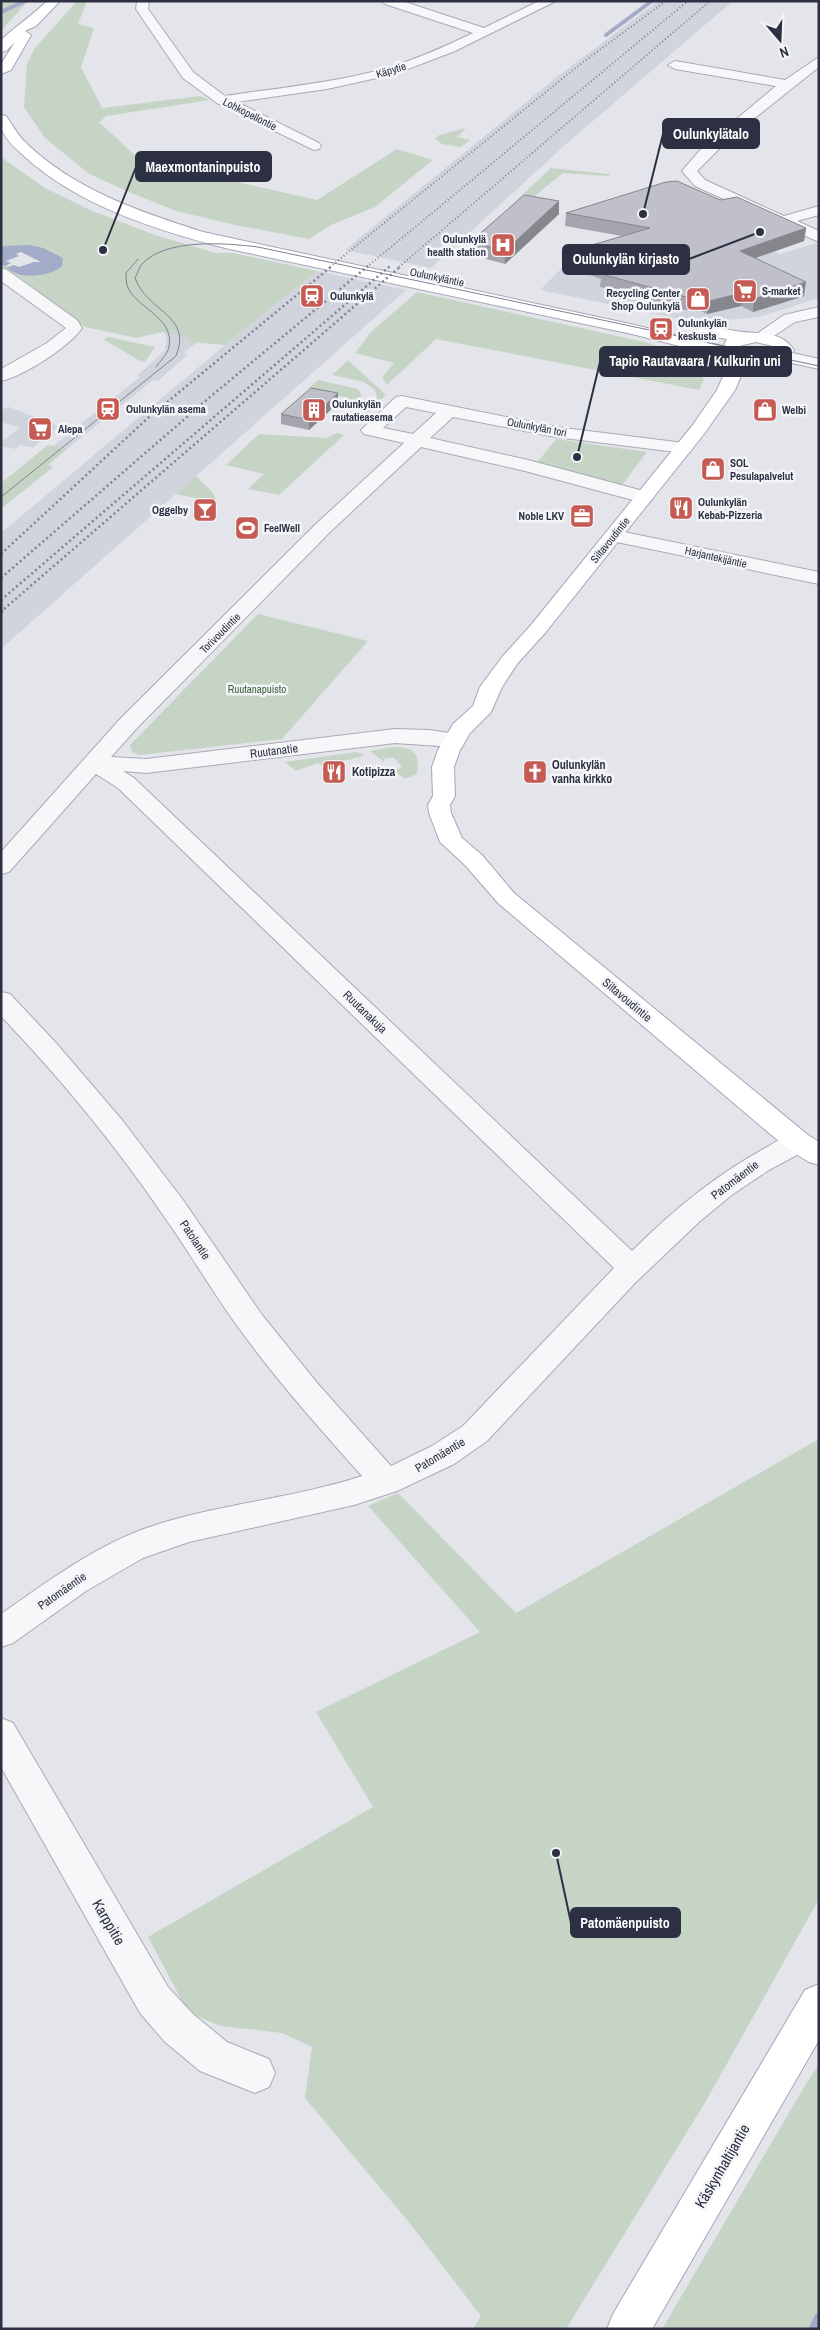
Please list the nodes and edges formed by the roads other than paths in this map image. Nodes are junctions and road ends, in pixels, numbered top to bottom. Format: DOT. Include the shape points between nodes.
graph roads {
  1 [pos="54,1"];
  2 [pos="143,1"];
  3 [pos="389,1"];
  4 [pos="550,1"];
  5 [pos="484,32"];
  6 [pos="5,47"];
  7 [pos="675,65"];
  8 [pos="816,65"];
  9 [pos="1,70"];
  10 [pos="787,84"];
  11 [pos="222,100"];
  12 [pos="1,120"];
  13 [pos="314,146"];
  14 [pos="130,210"];
  15 [pos="819,210"];
  16 [pos="782,221"];
  17 [pos="819,237"];
  18 [pos="1,274"];
  19 [pos="818,312"];
  20 [pos="674,324"];
  21 [pos="690,327"];
  22 [pos="754,337"];
  23 [pos="781,349"];
  24 [pos="737,356"];
  25 [pos="766,361"];
  26 [pos="819,364"];
  27 [pos="1,376"];
  28 [pos="726,390"];
  29 [pos="450,410"];
  30 [pos="414,441"];
  31 [pos="684,448"];
  32 [pos="644,497"];
  33 [pos="614,536"];
  34 [pos="819,578"];
  35 [pos="458,735"];
  36 [pos="93,762"];
  37 [pos="1,867"];
  38 [pos="1,1000"];
  39 [pos="809,1149"];
  40 [pos="819,1166"];
  41 [pos="632,1268"];
  42 [pos="386,1482"];
  43 [pos="1,1633"];
  44 [pos="1,1734"];
  45 [pos="819,2003"];
  46 [pos="255,2073"];
  47 [pos="628,2329"];
  1 -- 6 [label="main road" via="31,29"];
  2 -- 11 [label="street, Lohkopellontie" via="142,9 188,74"];
  3 -- 5 [label="street"];
  4 -- 5 [label="street, Käpytie"];
  5 -- 11 [label="street, Käpytie" via="423,60 357,80"];
  6 -- 9 [label="main road" via="6,67"];
  7 -- 10 [label="street"];
  8 -- 10 [label="street"];
  10 -- 16 [label="street" via="693,163 689,171 700,183"];
  11 -- 13 [label="street, Lohkopellontie"];
  12 -- 14 [label="main road, Oulunkyläntie" via="10,134 38,161 64,179"];
  14 -- 20 [label="main road, Oulunkyläntie" via="152,212 221,231"];
  14 -- 24 [label="main road, Oulunkyläntie" via="152,222 225,243 635,330"];
  15 -- 16 [label="street"];
  16 -- 17 [label="street"];
  18 -- 27 [label="street" via="74,328 69,336"];
  19 -- 22 [label="street" via="790,318"];
  19 -- 23 [label="street"];
  21 -- 22 [label="main road"];
  22 -- 23 [label="main road"];
  22 -- 24 [label="main road, Siltavoudintie" via="730,344"];
  23 -- 25 [label="main road"];
  23 -- 26 [label="street"];
  24 -- 25 [label="main road, Oulunkyläntie"];
  24 -- 28 [label="main road, Siltavoudintie"];
  25 -- 28 [label="main road, Siltavoudintie"];
  28 -- 31 [label="main road, Siltavoudintie"];
  29 -- 30 [label="street, Torivoudintie"];
  29 -- 30 [label="street, Oulunkylän tori" via="402,401 370,430"];
  29 -- 31 [label="street, Oulunkylän tori" via="556,432"];
  30 -- 32 [label="street" via="528,466"];
  30 -- 36 [label="street, Torivoudintie" via="324,527"];
  31 -- 32 [label="main road, Siltavoudintie"];
  32 -- 33 [label="main road, Siltavoudintie"];
  33 -- 34 [label="street, Harjantekijäntie"];
  33 -- 35 [label="main road, Siltavoudintie" via="515,654 491,687 483,706"];
  35 -- 36 [label="street, Ruutanatie" via="395,736 146,766"];
  35 -- 39 [label="main road, Siltavoudintie" via="443,767 444,796 439,805 452,842 464,848 490,881 530,920"];
  36 -- 37 [label="street, Torivoudintie"];
  36 -- 41 [label="street, Ruutanakuja" via="126,783"];
  38 -- 42 [label="street, Patolantie" via="41,1041 125,1142 234,1299 308,1395"];
  39 -- 40 [label="main road, Siltavoudintie"];
  39 -- 41 [label="street, Patomäentie" via="762,1160 670,1231"];
  41 -- 42 [label="street, Patomäentie" via="472,1436 414,1472"];
  42 -- 43 [label="street, Patomäentie" via="348,1494 152,1540 90,1572"];
  44 -- 46 [label="street, Karppitie" via="154,2000 179,2028 214,2057"];
  45 -- 47 [label="main road, Käskynhaltijantie"];
}
